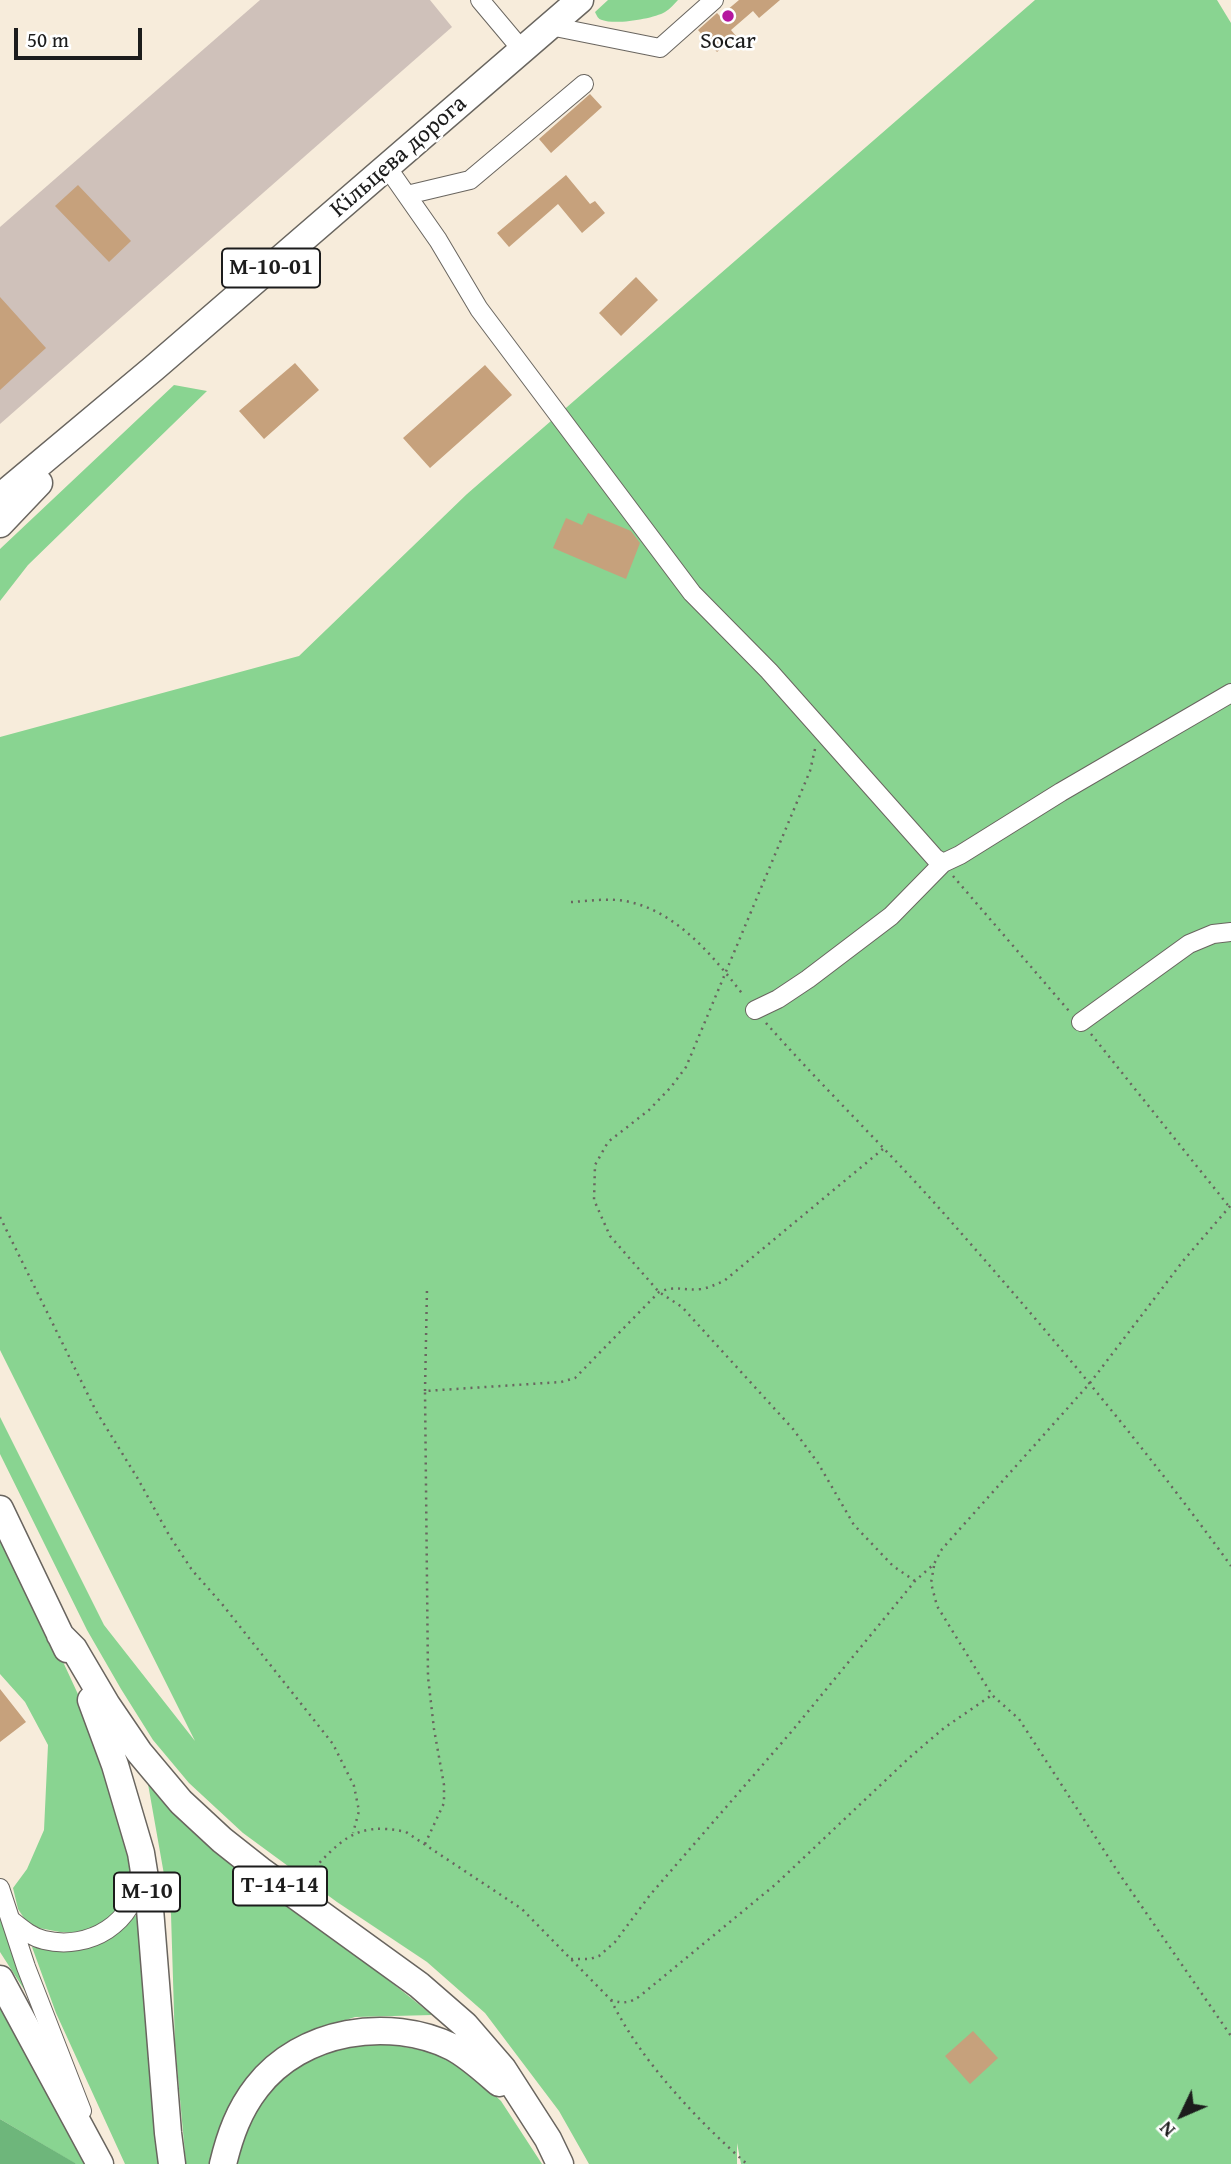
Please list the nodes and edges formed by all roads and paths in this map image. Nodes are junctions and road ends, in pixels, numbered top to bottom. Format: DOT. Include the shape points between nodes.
graph roads {
  1 [pos="480,0"];
  2 [pos="580,0"];
  3 [pos="714,0"];
  4 [pos="550,26"];
  5 [pos="522,50"];
  6 [pos="584,84"];
  7 [pos="387,167"];
  8 [pos="407,195"];
  9 [pos="154,368"];
  10 [pos="0,497"];
  11 [pos="0,524"];
  12 [pos="1231,693"];
  13 [pos="820,729"];
  14 [pos="943,863"];
  15 [pos="571,902"];
  16 [pos="1231,932"];
  17 [pos="726,972"];
  18 [pos="755,1010"];
  19 [pos="1082,1022"];
  20 [pos="883,1149"];
  21 [pos="1230,1207"];
  22 [pos="0,1217"];
  23 [pos="427,1289"];
  24 [pos="659,1292"];
  25 [pos="1090,1383"];
  26 [pos="425,1391"];
  27 [pos="0,1510"];
  28 [pos="934,1564"];
  29 [pos="1231,1566"];
  30 [pos="915,1581"];
  31 [pos="60,1634"];
  32 [pos="992,1695"];
  33 [pos="354,1833"];
  34 [pos="425,1844"];
  35 [pos="141,1853"];
  36 [pos="0,1888"];
  37 [pos="290,1893"];
  38 [pos="10,1920"];
  39 [pos="571,1959"];
  40 [pos="0,1979"];
  41 [pos="611,2000"];
  42 [pos="1231,2036"];
  43 [pos="528,2109"];
  44 [pos="87,2139"];
  45 [pos="100,2164"];
  46 [pos="172,2164"];
  47 [pos="223,2164"];
  48 [pos="560,2164"];
  49 [pos="747,2164"];
  1 -- 5 [label="street"];
  2 -- 4 [label="highway, Кільцева дорога / М-10-01"];
  3 -- 4 [label="street" via="660,48"];
  4 -- 5 [label="highway, Кільцева дорога / М-10-01"];
  5 -- 7 [label="highway, Кільцева дорога / М-10-01"];
  6 -- 8 [label="street" via="470,180"];
  7 -- 8 [label="street"];
  7 -- 9 [label="highway, Кільцева дорога / М-10-01"];
  8 -- 13 [label="street" via="479,309 692,593"];
  9 -- 10 [label="highway, М-10-01"];
  9 -- 11 [label="highway, М-10-01"];
  12 -- 14 [label="street"];
  13 -- 14 [label="street"];
  13 -- 17 [label="path" via="810,771"];
  14 -- 18 [label="street" via="891,916 807,979"];
  15 -- 17 [label="path" via="640,904 688,933"];
  16 -- 19 [label="street" via="1189,944"];
  17 -- 18 [label="path"];
  17 -- 24 [label="path" via="686,1067 649,1110 608,1142 595,1165 594,1200 610,1236"];
  18 -- 20 [label="path"];
  20 -- 24 [label="path" via="724,1281 698,1289"];
  20 -- 25 [label="path"];
  21 -- 25 [label="path"];
  22 -- 33 [label="path" via="96,1411 169,1535 192,1570 333,1744 354,1786 359,1811"];
  23 -- 26 [label="path"];
  24 -- 26 [label="path" via="575,1377 561,1382"];
  24 -- 30 [label="path" via="682,1307 793,1429 854,1525 893,1566"];
  25 -- 28 [label="path" via="942,1549"];
  25 -- 29 [label="path"];
  26 -- 34 [label="path" via="428,1677 444,1785 444,1802"];
  27 -- 31 [label="highway, М-10"];
  28 -- 30 [label="path"];
  28 -- 32 [label="path" via="931,1583 937,1606"];
  30 -- 39 [label="path" via="615,1942 599,1956"];
  31 -- 35 [label="highway, М-10" via="111,1754"];
  31 -- 37 [label="highway, Т-14-14" via="139,1752 181,1802"];
  32 -- 41 [label="path" via="944,1728 776,1884 640,1996 621,2004"];
  32 -- 42 [label="path" via="1019,1719"];
  33 -- 34 [label="path" via="392,1829"];
  33 -- 37 [label="path"];
  34 -- 39 [label="path" via="522,1909"];
  35 -- 38 [label="street" via="139,1880 126,1913 100,1935 72,1941 42,1940"];
  35 -- 46 [label="highway, М-10"];
  36 -- 38 [label="street"];
  37 -- 43 [label="highway, Т-14-14" via="419,1985 465,2025 503,2069"];
  38 -- 44 [label="street" via="77,2096"];
  39 -- 41 [label="path"];
  40 -- 44 [label="highway"];
  41 -- 49 [label="path" via="630,2035 671,2086"];
  43 -- 47 [label="highway, Т-14-14" via="453,2048 415,2034 351,2033 304,2047 258,2085 231,2133"];
  43 -- 48 [label="highway, Т-14-14"];
  44 -- 45 [label="highway"];
}
